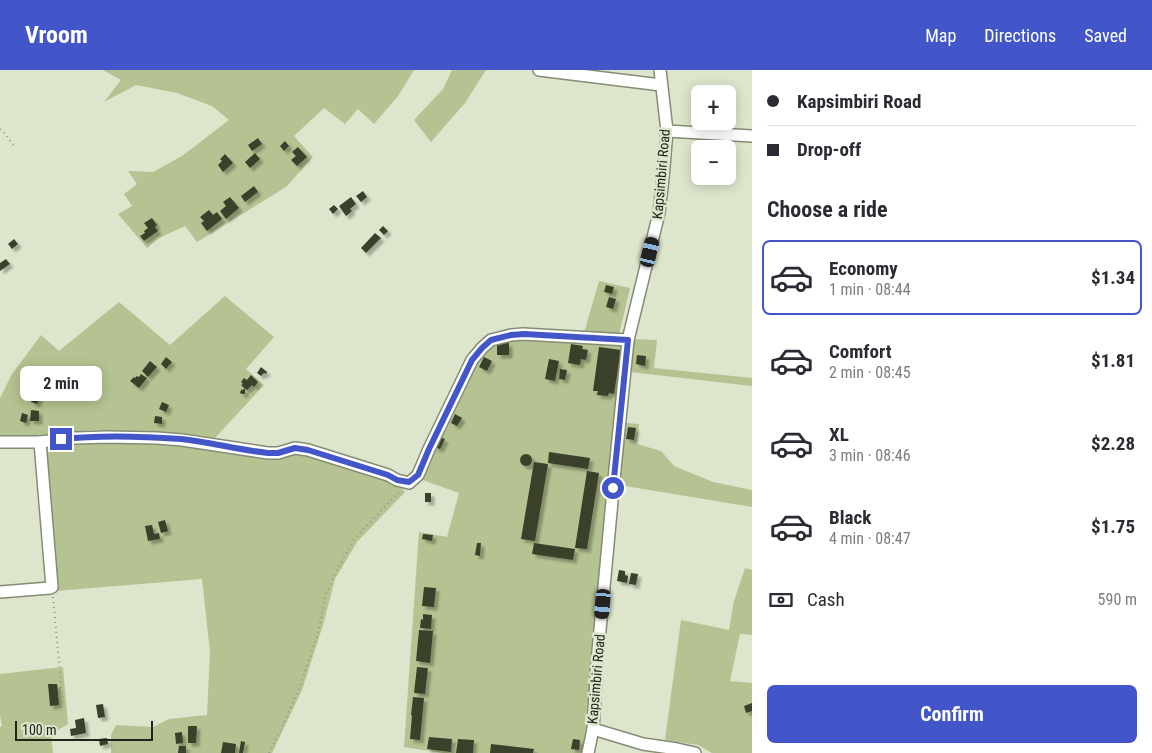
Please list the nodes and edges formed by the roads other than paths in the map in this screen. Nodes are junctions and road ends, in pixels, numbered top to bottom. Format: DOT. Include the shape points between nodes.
graph roads {
  1 [pos="539,70"];
  2 [pos="660,70"];
  3 [pos="661,85"];
  4 [pos="667,131"];
  5 [pos="752,136"];
  6 [pos="628,340"];
  7 [pos="0,442"];
  8 [pos="40,442"];
  9 [pos="0,592"];
  10 [pos="593,729"];
  11 [pos="588,753"];
  12 [pos="695,753"];
  1 -- 3 [label="street"];
  2 -- 3 [label="street, Kapsimbiri Road"];
  3 -- 4 [label="street, Kapsimbiri Road"];
  4 -- 5 [label="street"];
  4 -- 6 [label="street, Kapsimbiri Road" via="659,213"];
  6 -- 8 [label="street" via="524,334 491,340 472,360 418,475 409,482 334,457 295,448 268,453 182,440 135,437"];
  6 -- 10 [label="street, Kapsimbiri Road"];
  7 -- 8 [label="street"];
  8 -- 9 [label="street" via="52,587"];
  10 -- 11 [label="street, Kapsimbiri Road"];
  10 -- 12 [label="street" via="644,744"];
}
